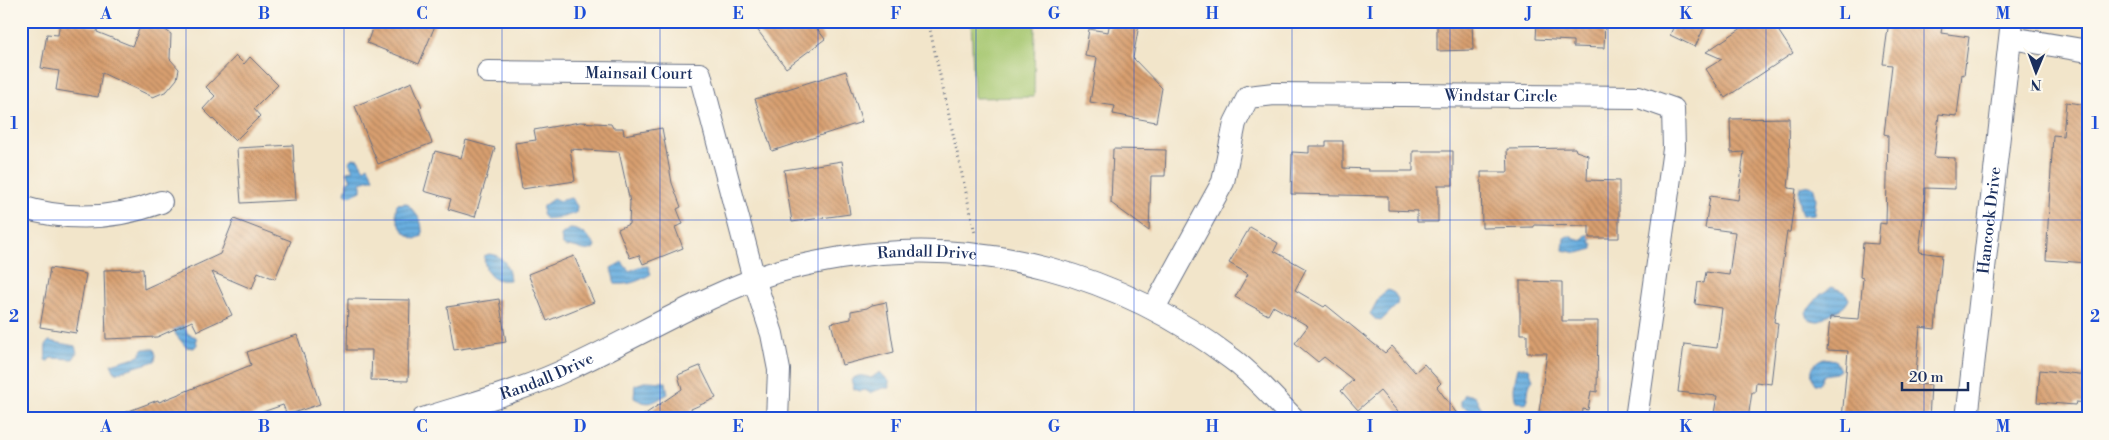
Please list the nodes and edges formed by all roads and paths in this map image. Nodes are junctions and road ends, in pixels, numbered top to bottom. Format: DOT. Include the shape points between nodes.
graph roads {
  1 [pos="928,21"];
  2 [pos="2012,30"];
  3 [pos="2088,51"];
  4 [pos="488,72"];
  5 [pos="161,202"];
  6 [pos="21,207"];
  7 [pos="971,253"];
  8 [pos="754,279"];
  9 [pos="1154,308"];
  10 [pos="436,417"];
  11 [pos="777,419"];
  12 [pos="1294,419"];
  13 [pos="1636,419"];
  14 [pos="1967,419"];
  1 -- 7 [label="path" via="976,229"];
  2 -- 3 [label="street"];
  2 -- 14 [label="street, Hancock Drive"];
  4 -- 8 [label="street, Mainsail Court" via="700,74"];
  5 -- 6 [label="street" via="138,210 97,217 55,216"];
  7 -- 8 [label="street, Randall Drive" via="867,254 815,262"];
  7 -- 9 [label="street, Randall Drive" via="1057,269 1106,286"];
  8 -- 10 [label="street, Randall Drive" via="570,368"];
  8 -- 11 [label="street" via="772,334 779,370"];
  9 -- 12 [label="street, Randall Drive" via="1235,360"];
  9 -- 13 [label="street, Windstar Circle" via="1223,182 1235,123 1248,97 1283,94 1639,97 1673,109 1674,149"];
}
